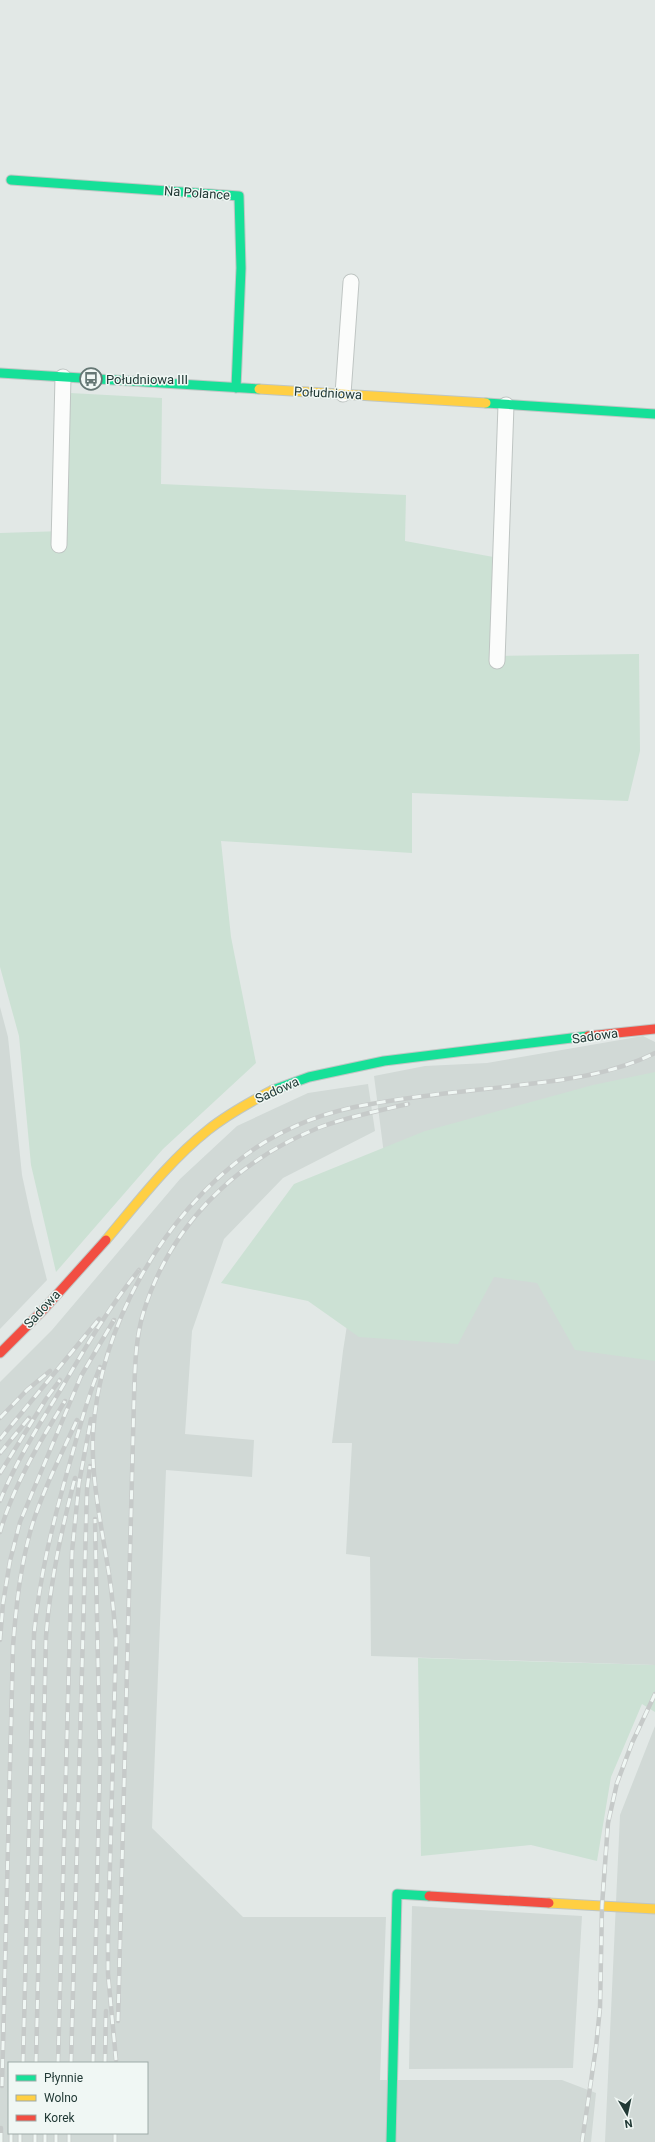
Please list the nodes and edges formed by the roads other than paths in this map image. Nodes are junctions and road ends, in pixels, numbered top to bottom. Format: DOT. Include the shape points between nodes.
graph roads {
  1 [pos="10,180"];
  2 [pos="351,282"];
  3 [pos="0,373"];
  4 [pos="63,377"];
  5 [pos="236,388"];
  6 [pos="342,394"];
  7 [pos="506,405"];
  8 [pos="655,414"];
  9 [pos="59,545"];
  10 [pos="497,661"];
  11 [pos="655,1029"];
  12 [pos="0,1353"];
  13 [pos="655,1909"];
  14 [pos="391,2142"];
  1 -- 5 [label="street, Na Polance" via="239,196 241,268"];
  2 -- 6 [label="street"];
  3 -- 4 [label="street, Południowa"];
  4 -- 5 [label="street, Południowa"];
  4 -- 9 [label="street"];
  5 -- 6 [label="street, Południowa"];
  6 -- 7 [label="street, Południowa"];
  7 -- 8 [label="street, Południowa"];
  7 -- 10 [label="street"];
  11 -- 12 [label="street, Sadowa" via="330,1070 255,1098 209,1129 157,1179 98,1248"];
  13 -- 14 [label="street" via="397,1894"];
}
